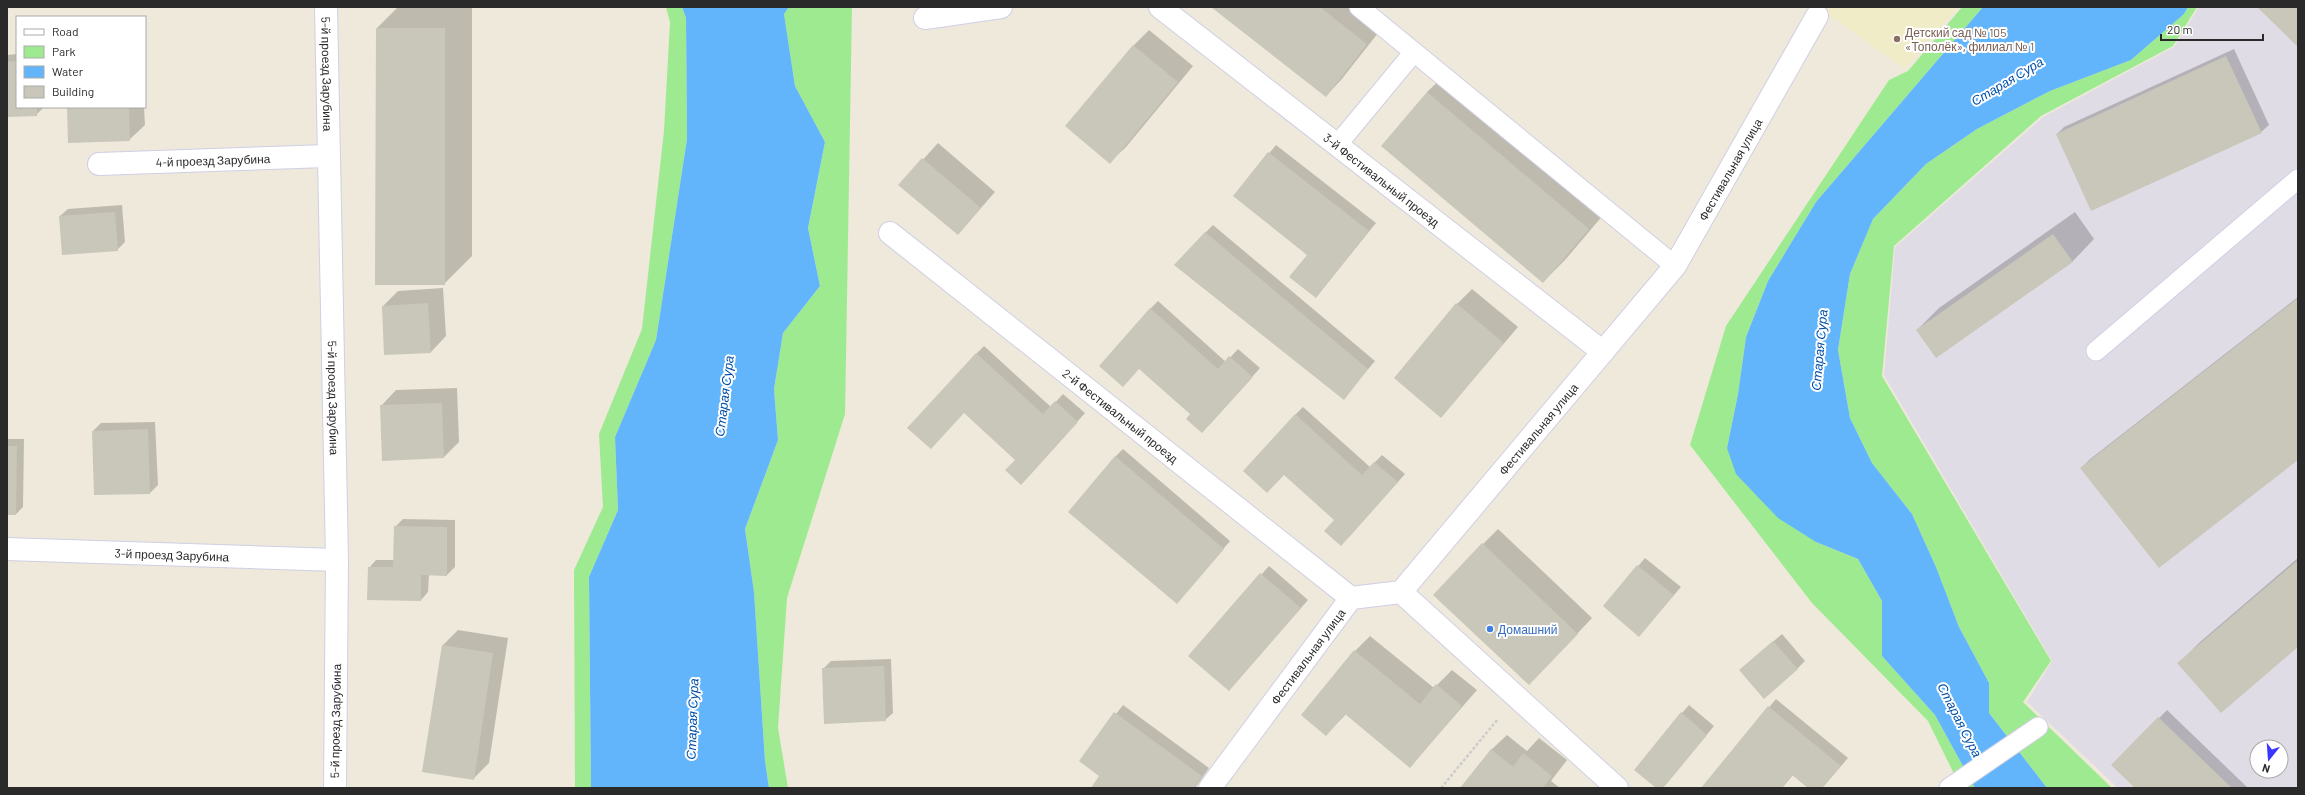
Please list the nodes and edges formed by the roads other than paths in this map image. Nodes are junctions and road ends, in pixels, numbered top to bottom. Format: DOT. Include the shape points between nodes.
graph roads {
  1 [pos="326,7"];
  2 [pos="1001,7"];
  3 [pos="1160,7"];
  4 [pos="1358,7"];
  5 [pos="1820,11"];
  6 [pos="925,18"];
  7 [pos="1414,52"];
  8 [pos="1337,145"];
  9 [pos="328,156"];
  10 [pos="99,164"];
  11 [pos="2298,179"];
  12 [pos="890,233"];
  13 [pos="1675,266"];
  14 [pos="2096,351"];
  15 [pos="1603,352"];
  16 [pos="7,549"];
  17 [pos="337,560"];
  18 [pos="1401,592"];
  19 [pos="1351,598"];
  20 [pos="2038,727"];
  21 [pos="1956,783"];
  22 [pos="335,788"];
  23 [pos="1210,788"];
  24 [pos="1617,788"];
  1 -- 9 [label="street, 5-й проезд Зарубина"];
  2 -- 6 [label="street"];
  3 -- 8 [label="street, 3-й Фестивальный проезд"];
  4 -- 7 [label="lane"];
  5 -- 13 [label="street, Фестивальная улица"];
  7 -- 8 [label="lane"];
  7 -- 13 [label="lane"];
  8 -- 15 [label="street, 3-й Фестивальный проезд"];
  9 -- 10 [label="street, 4-й проезд Зарубина"];
  9 -- 17 [label="street, 5-й проезд Зарубина"];
  11 -- 14 [label="lane"];
  12 -- 19 [label="street, 2-й Фестивальный проезд"];
  13 -- 15 [label="street, Фестивальная улица"];
  15 -- 18 [label="street, Фестивальная улица"];
  16 -- 17 [label="street, 3-й проезд Зарубина"];
  17 -- 22 [label="street, 5-й проезд Зарубина"];
  18 -- 19 [label="street, Фестивальная улица"];
  18 -- 24 [label="street"];
  19 -- 23 [label="street, Фестивальная улица"];
  20 -- 21 [label="lane"];
}
